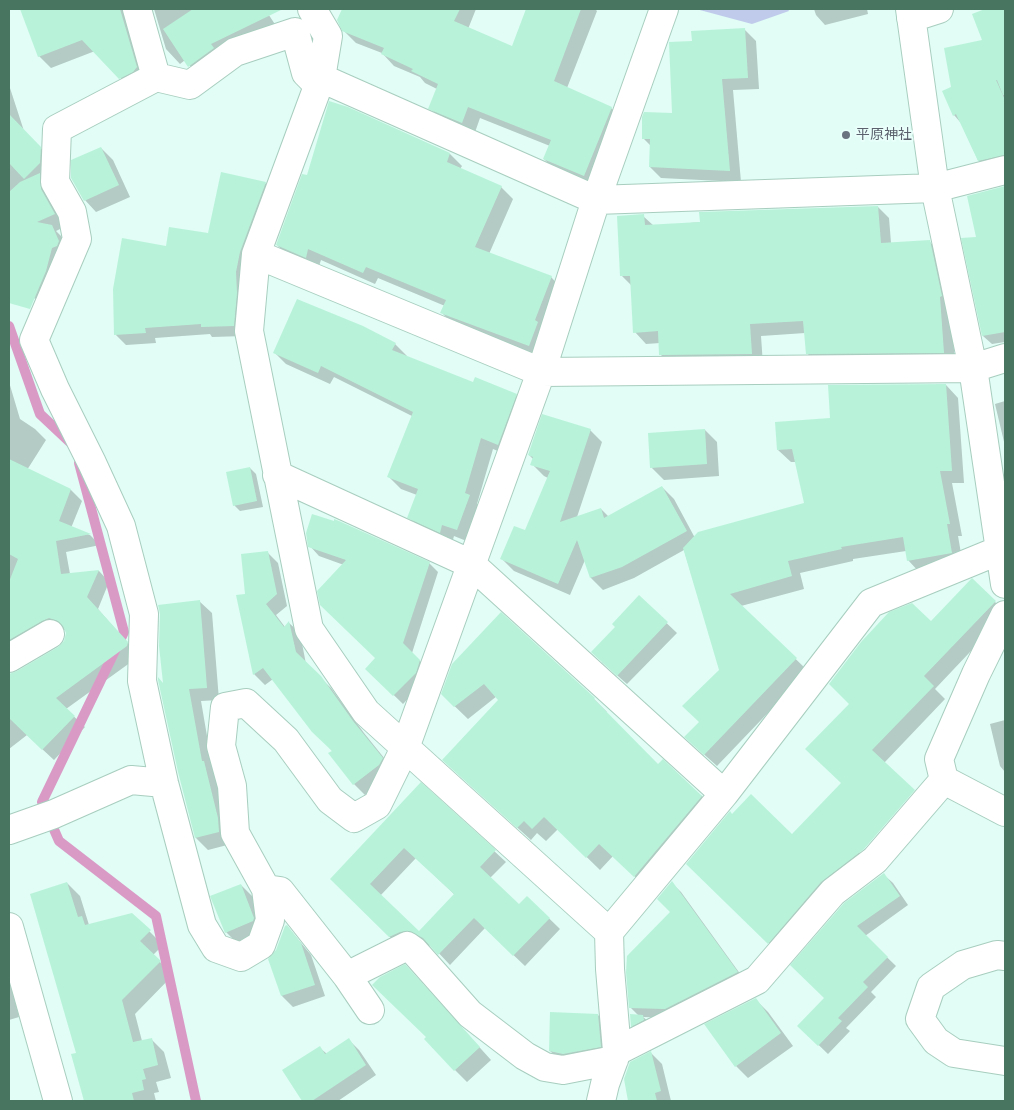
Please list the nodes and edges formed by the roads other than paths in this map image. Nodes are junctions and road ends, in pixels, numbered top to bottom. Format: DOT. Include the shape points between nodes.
graph roads {
  1 [pos="137,9"];
  2 [pos="312,9"];
  3 [pos="940,9"];
  4 [pos="655,12"];
  5 [pos="910,14"];
  6 [pos="156,78"];
  7 [pos="320,82"];
  8 [pos="1005,170"];
  9 [pos="935,188"];
  10 [pos="596,200"];
  11 [pos="256,254"];
  12 [pos="1005,358"];
  13 [pos="973,368"];
  14 [pos="541,372"];
  15 [pos="277,474"];
  16 [pos="1003,548"];
  17 [pos="471,564"];
  18 [pos="1005,584"];
  19 [pos="1005,615"];
  20 [pos="50,634"];
  21 [pos="9,658"];
  22 [pos="405,748"];
  23 [pos="944,780"];
  24 [pos="164,783"];
  25 [pos="724,794"];
  26 [pos="1005,812"];
  27 [pos="9,830"];
  28 [pos="266,889"];
  29 [pos="9,927"];
  30 [pos="608,932"];
  31 [pos="1005,956"];
  32 [pos="347,976"];
  33 [pos="370,1010"];
  34 [pos="616,1056"];
  35 [pos="1005,1061"];
  36 [pos="58,1101"];
  37 [pos="601,1101"];
  1 -- 6 [label="street"];
  2 -- 7 [label="street" via="328,36"];
  3 -- 5 [label="street"];
  4 -- 10 [label="street"];
  5 -- 9 [label="street"];
  6 -- 7 [label="street" via="190,85 235,52 295,32 306,73"];
  6 -- 24 [label="street" via="57,129 56,182 72,212 77,239 34,340 121,526 144,614 142,681"];
  7 -- 10 [label="street"];
  7 -- 11 [label="street"];
  8 -- 9 [label="street"];
  9 -- 10 [label="street"];
  9 -- 13 [label="street"];
  10 -- 14 [label="street"];
  11 -- 14 [label="street"];
  11 -- 15 [label="street" via="249,330"];
  12 -- 13 [label="street"];
  13 -- 14 [label="street"];
  13 -- 16 [label="street"];
  14 -- 17 [label="street"];
  15 -- 17 [label="street"];
  15 -- 22 [label="street" via="309,629 366,712"];
  16 -- 18 [label="street"];
  16 -- 25 [label="street" via="871,603"];
  17 -- 22 [label="street"];
  17 -- 25 [label="street"];
  19 -- 23 [label="street" via="939,760"];
  20 -- 21 [label="street"];
  22 -- 28 [label="street" via="378,805 354,818 330,800 286,740 246,703 225,706 221,746 232,786 235,833"];
  22 -- 30 [label="street"];
  23 -- 26 [label="street"];
  23 -- 34 [label="street" via="875,860 833,892 756,980"];
  24 -- 27 [label="street" via="131,780"];
  24 -- 28 [label="street" via="202,925 216,948 241,957 261,944 270,920"];
  25 -- 30 [label="street"];
  28 -- 32 [label="street" via="280,891"];
  29 -- 36 [label="street"];
  30 -- 34 [label="street"];
  31 -- 35 [label="street" via="963,964 931,987 920,1019 936,1041 954,1053"];
  32 -- 33 [label="street"];
  32 -- 34 [label="street" via="407,946 470,1014 525,1056 545,1067 563,1070"];
  34 -- 37 [label="street"];
}
